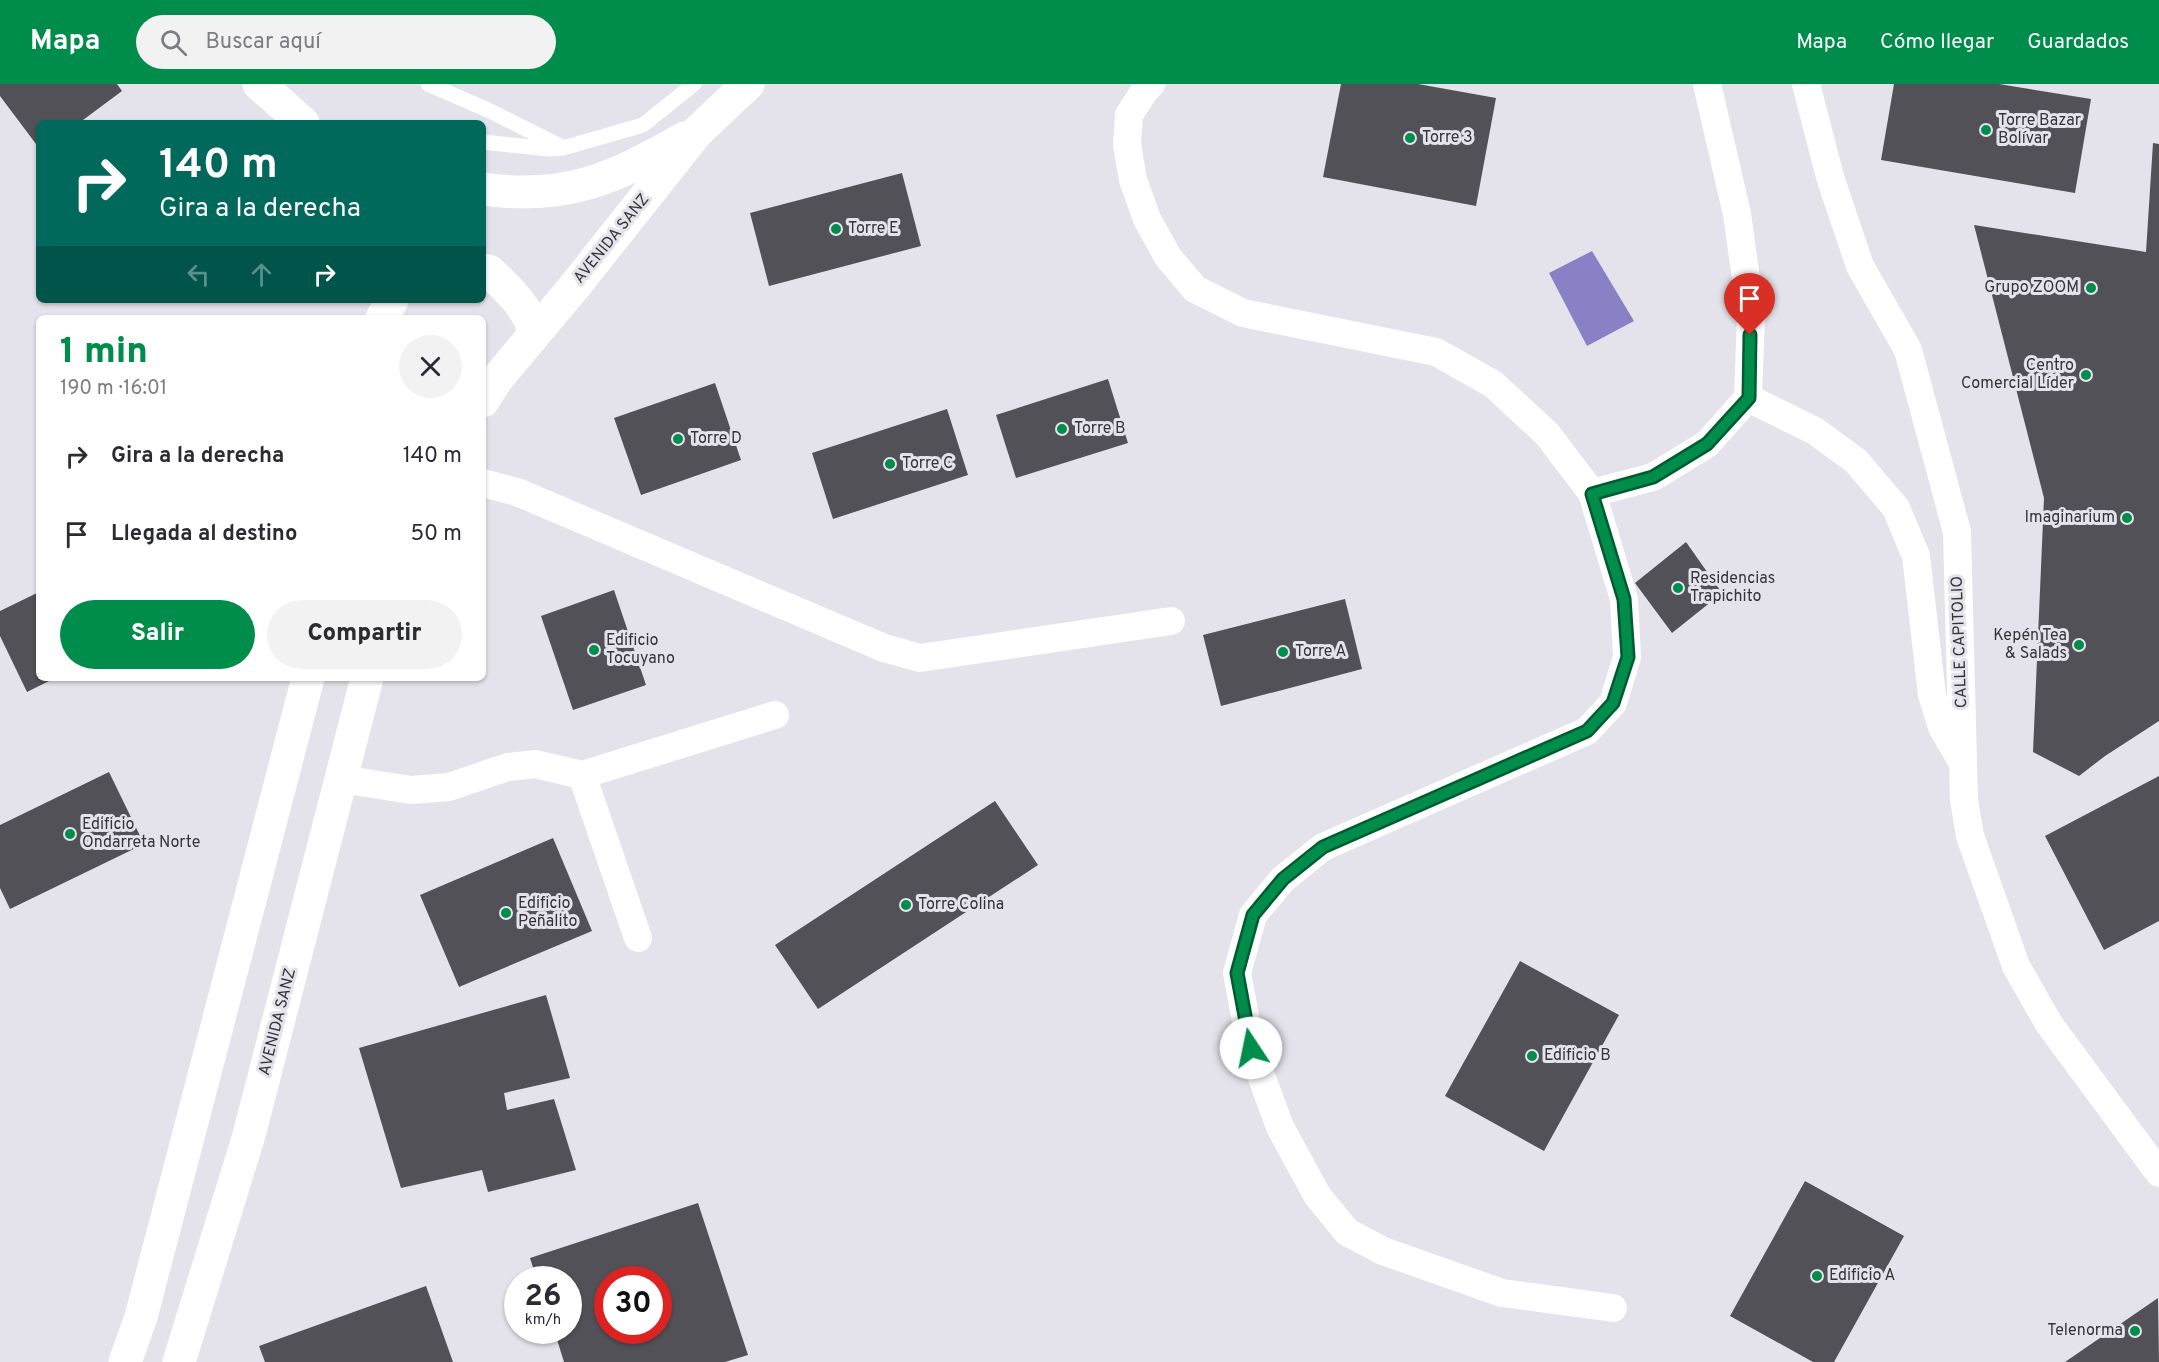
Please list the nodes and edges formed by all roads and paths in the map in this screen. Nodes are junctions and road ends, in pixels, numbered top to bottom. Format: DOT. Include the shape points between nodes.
graph roads {
  1 [pos="259,84"];
  2 [pos="428,84"];
  3 [pos="694,84"];
  4 [pos="748,84"];
  5 [pos="1151,84"];
  6 [pos="1707,84"];
  7 [pos="1806,84"];
  8 [pos="300,120"];
  9 [pos="697,132"];
  10 [pos="486,142"];
  11 [pos="563,148"];
  12 [pos="486,189"];
  13 [pos="486,270"];
  14 [pos="535,333"];
  15 [pos="486,396"];
  16 [pos="1749,398"];
  17 [pos="486,484"];
  18 [pos="1592,494"];
  19 [pos="1171,621"];
  20 [pos="307,681"];
  21 [pos="366,681"];
  22 [pos="775,715"];
  23 [pos="1964,764"];
  24 [pos="582,775"];
  25 [pos="341,779"];
  26 [pos="638,938"];
  27 [pos="2159,1173"];
  28 [pos="1613,1308"];
  29 [pos="125,1362"];
  30 [pos="179,1362"];
  1 -- 8 [label="street"];
  2 -- 11 [label="lane"];
  3 -- 11 [label="lane" via="643,125"];
  4 -- 9 [label="street, AVENIDA SANZ"];
  5 -- 18 [label="street" via="1129,115 1127,144 1132,180 1168,256 1195,289 1243,313 1436,352 1493,384 1547,434"];
  6 -- 16 [label="street" via="1737,214 1750,314"];
  7 -- 23 [label="street, CALLE CAPITOLIO" via="1830,177 1860,266 1908,350 1957,532"];
  9 -- 12 [label="street" via="643,162 576,187 546,193"];
  9 -- 14 [label="street, AVENIDA SANZ"];
  10 -- 11 [label="lane"];
  13 -- 14 [label="street" via="520,301 531,317"];
  14 -- 15 [label="street, AVENIDA SANZ"];
  16 -- 18 [label="street" via="1707,444 1653,477"];
  16 -- 23 [label="street" via="1815,431 1856,461 1896,508 1916,556 1932,695 1942,727"];
  17 -- 19 [label="street" via="517,492 884,648 921,658"];
  18 -- 28 [label="street" via="1624,599 1628,657 1613,703 1587,731 1323,847 1283,879 1253,915 1237,973 1251,1048 1280,1127 1317,1196 1347,1232 1383,1251 1502,1293"];
  20 -- 29 [label="street" via="141,1317"];
  21 -- 25 [label="street, AVENIDA SANZ"];
  22 -- 24 [label="street"];
  23 -- 27 [label="street, CALLE CAPITOLIO" via="1970,836 2016,966 2049,1024"];
  24 -- 25 [label="street" via="535,764 508,767 449,787 411,790"];
  24 -- 26 [label="street"];
  25 -- 30 [label="street, AVENIDA SANZ" via="249,1135"];
}
